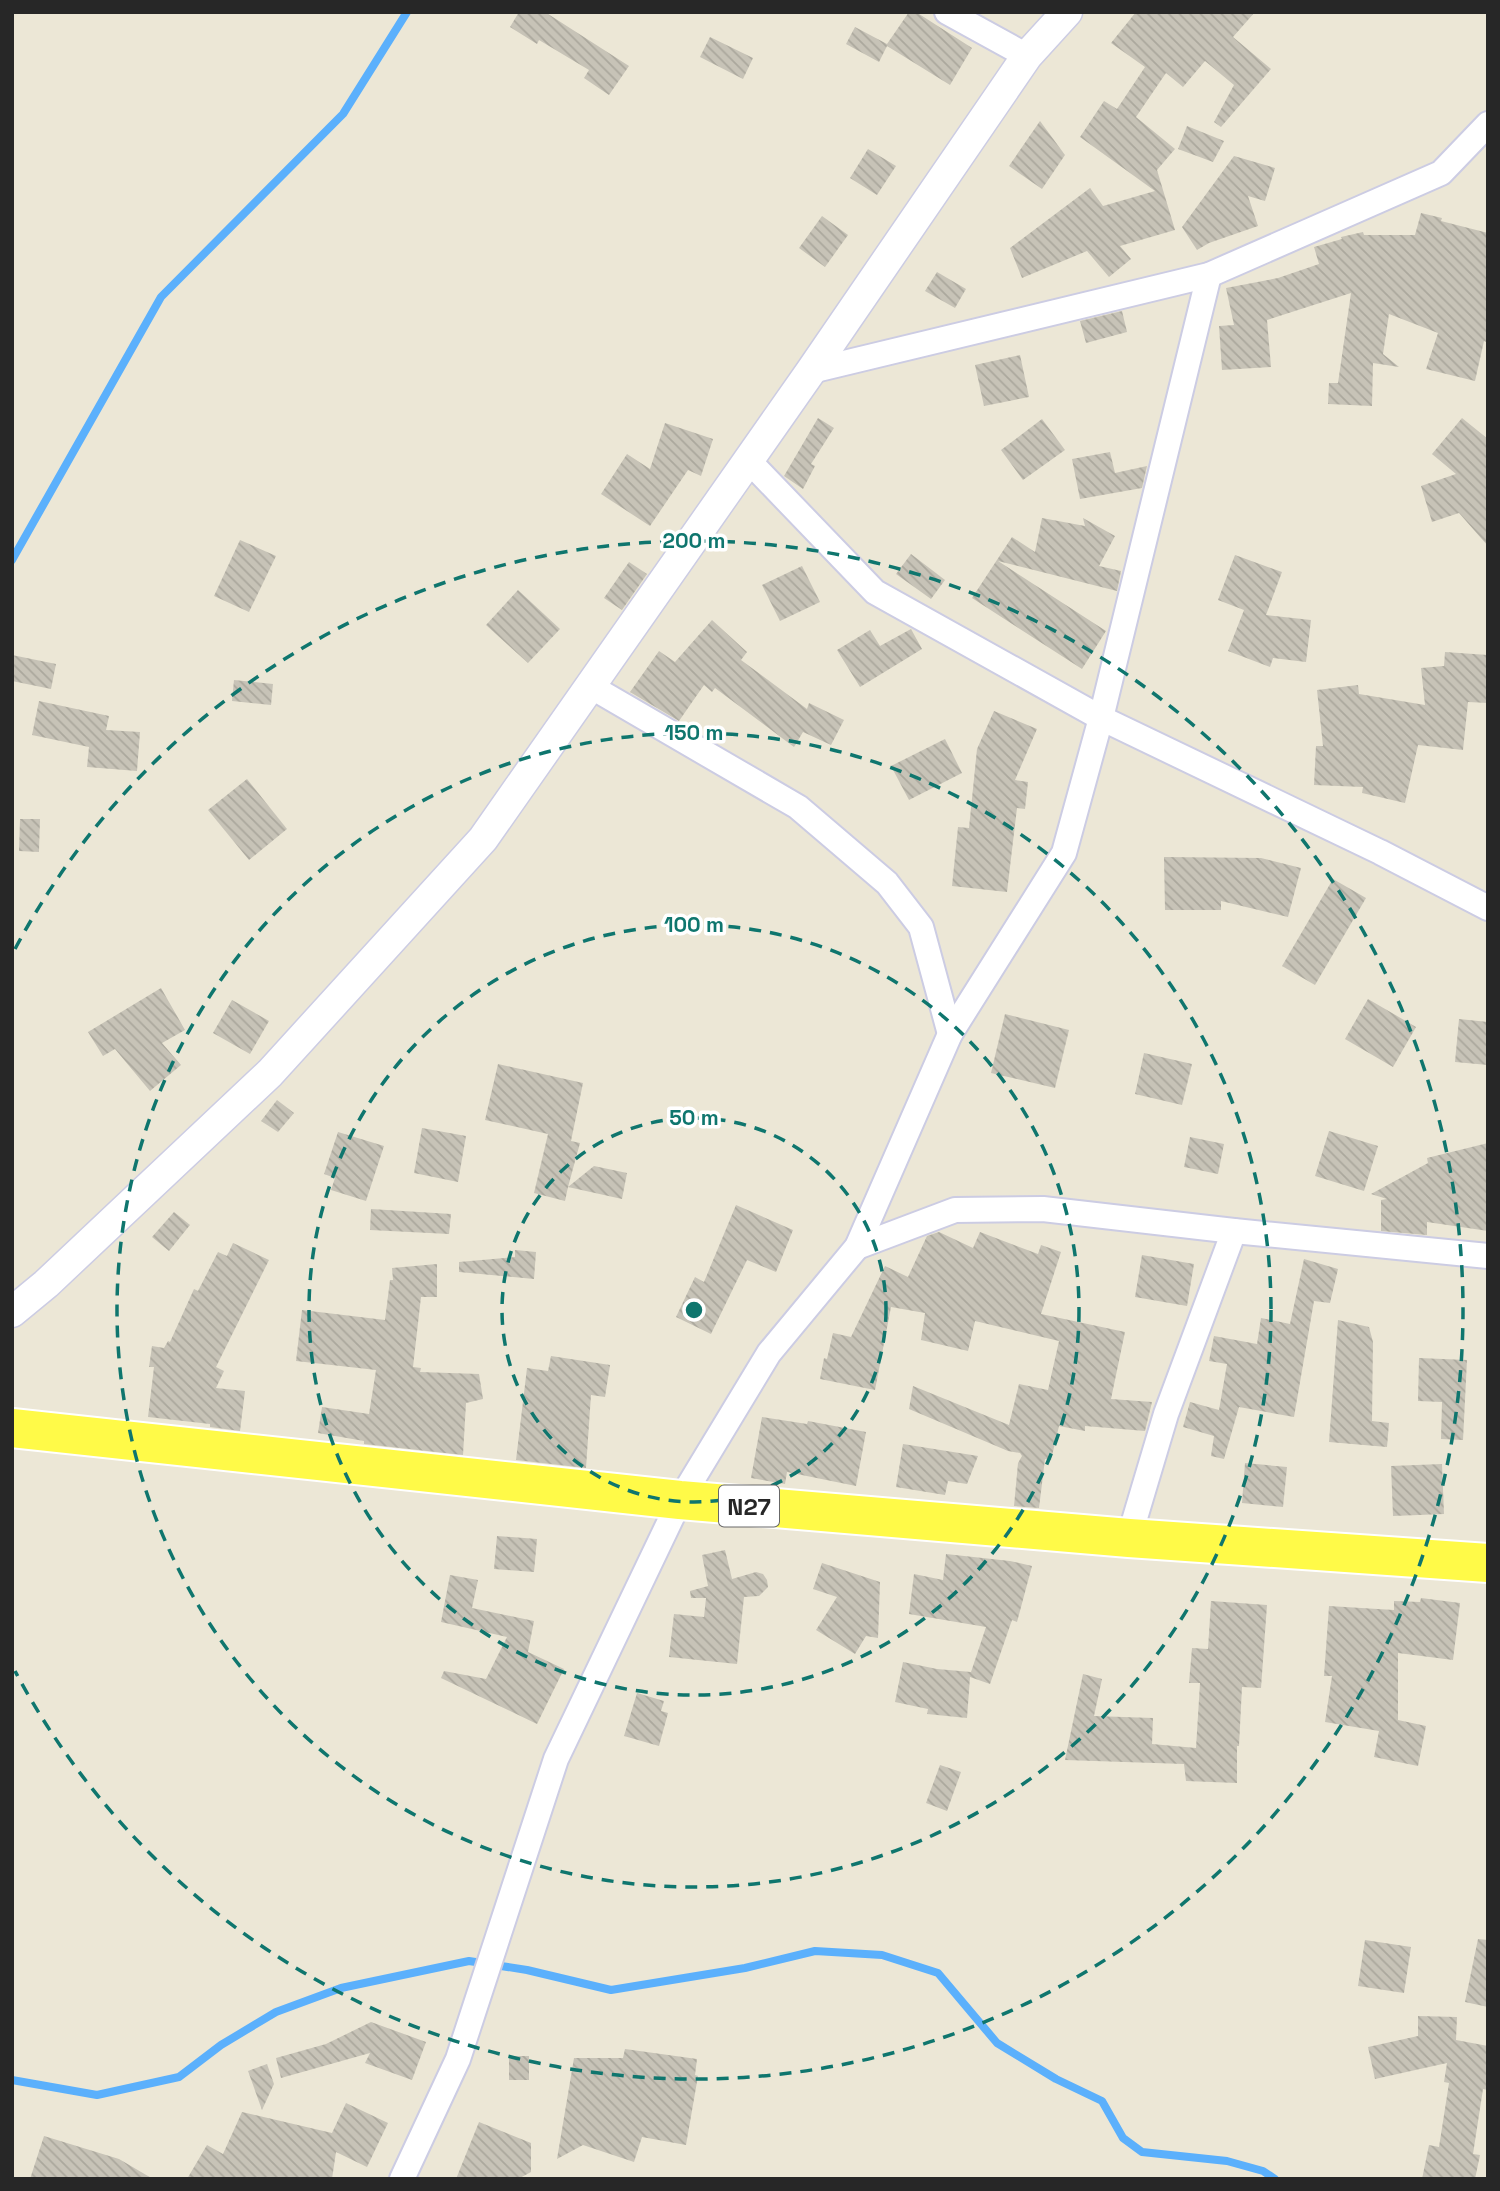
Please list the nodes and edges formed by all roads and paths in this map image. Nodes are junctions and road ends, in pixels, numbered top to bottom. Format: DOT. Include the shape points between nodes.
graph roads {
  1 [pos="947,12"];
  2 [pos="1068,12"];
  3 [pos="1027,56"];
  4 [pos="1488,124"];
  5 [pos="1209,275"];
  6 [pos="811,371"];
  7 [pos="748,460"];
  8 [pos="590,686"];
  9 [pos="1101,718"];
  10 [pos="1488,908"];
  11 [pos="950,1034"];
  12 [pos="1234,1231"];
  13 [pos="857,1247"];
  14 [pos="1488,1256"];
  15 [pos="12,1312"];
  16 [pos="12,1428"];
  17 [pos="680,1500"];
  18 [pos="1129,1538"];
  19 [pos="1488,1563"];
  20 [pos="402,2179"];
  1 -- 3 [label="street"];
  2 -- 3 [label="street"];
  3 -- 6 [label="street"];
  4 -- 5 [label="street" via="1441,173"];
  5 -- 6 [label="street"];
  5 -- 9 [label="street"];
  6 -- 7 [label="street"];
  7 -- 8 [label="street"];
  7 -- 9 [label="street" via="875,592"];
  8 -- 11 [label="street" via="798,807 887,883 921,927"];
  8 -- 15 [label="street" via="483,839 270,1073"];
  9 -- 10 [label="street"];
  9 -- 11 [label="street" via="1064,853"];
  11 -- 13 [label="street"];
  12 -- 13 [label="street" via="1043,1209 956,1210"];
  12 -- 14 [label="street"];
  12 -- 18 [label="street" via="1166,1414"];
  13 -- 17 [label="street" via="769,1353"];
  16 -- 17 [label="main road, N27"];
  17 -- 18 [label="main road, N27"];
  17 -- 20 [label="street" via="556,1759 458,2059"];
  18 -- 19 [label="main road, N27"];
}
